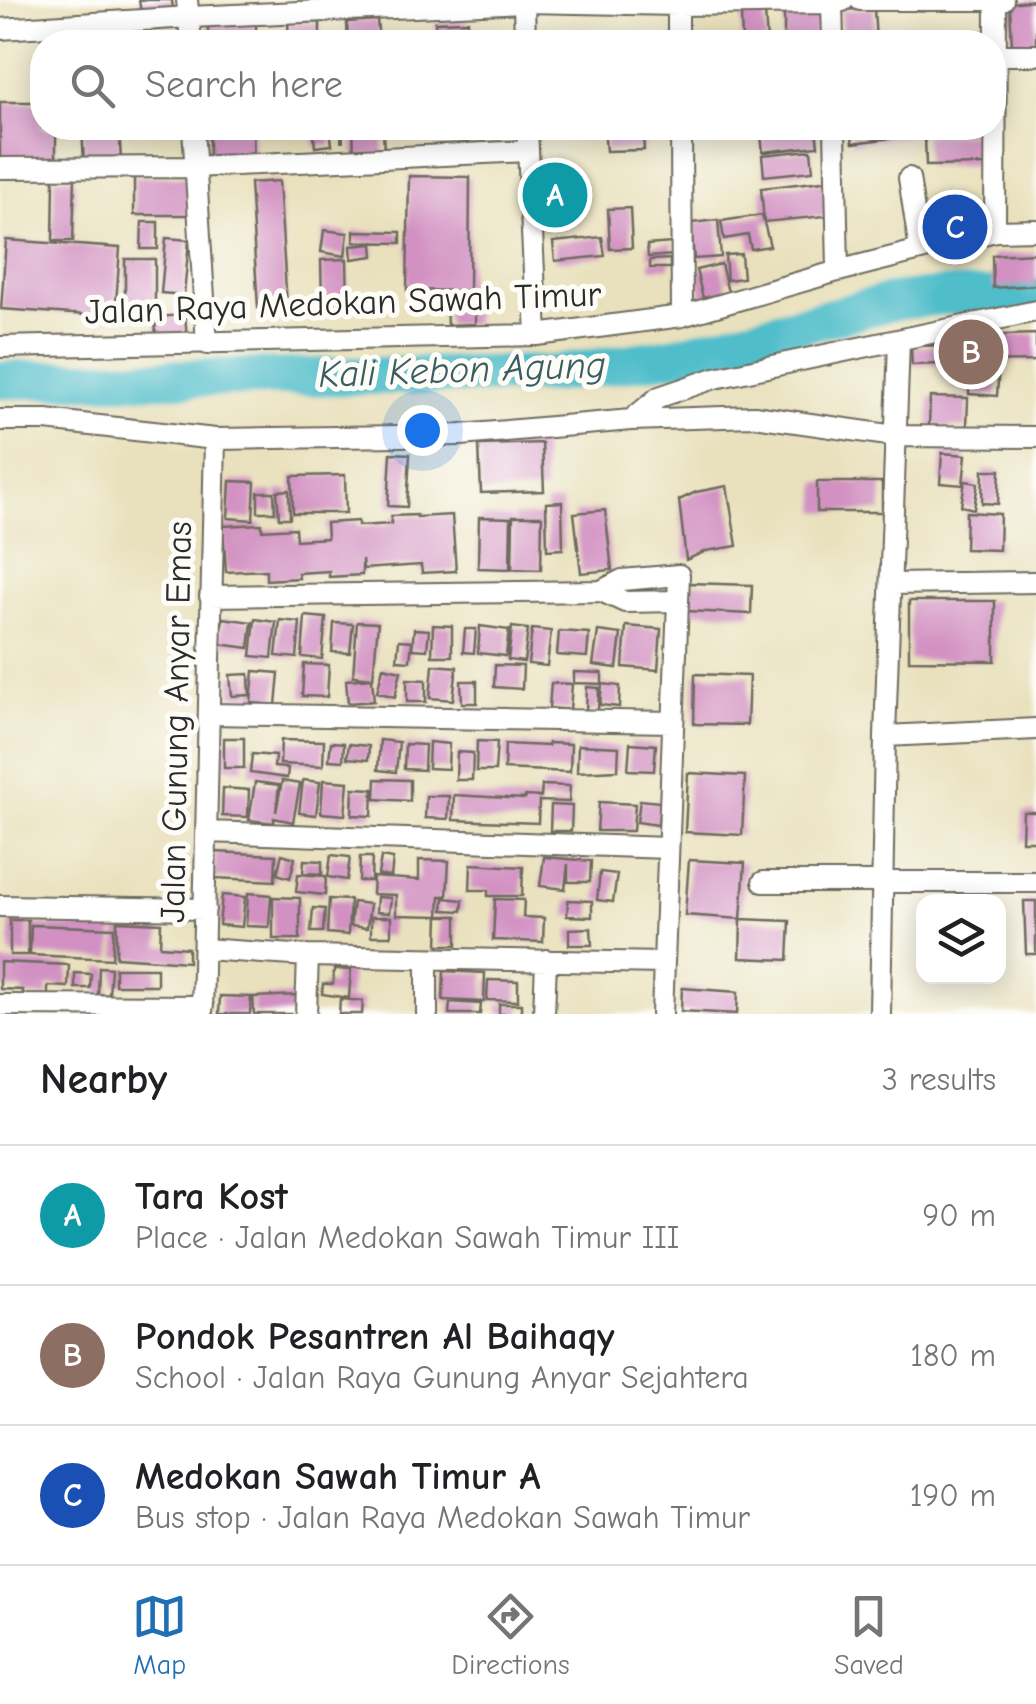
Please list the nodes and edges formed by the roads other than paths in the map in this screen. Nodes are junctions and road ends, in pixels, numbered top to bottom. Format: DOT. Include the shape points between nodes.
graph roads {
  1 [pos="857,0"];
  2 [pos="998,0"];
  3 [pos="524,2"];
  4 [pos="724,2"];
  5 [pos="832,2"];
  6 [pos="342,5"];
  7 [pos="678,5"];
  8 [pos="189,8"];
  9 [pos="0,29"];
  10 [pos="524,30"];
  11 [pos="678,30"];
  12 [pos="833,30"];
  13 [pos="997,30"];
  14 [pos="1036,55"];
  15 [pos="1006,56"];
  16 [pos="193,140"];
  17 [pos="527,140"];
  18 [pos="680,140"];
  19 [pos="835,140"];
  20 [pos="995,140"];
  21 [pos="527,151"];
  22 [pos="194,167"];
  23 [pos="0,168"];
  24 [pos="909,178"];
  25 [pos="1036,230"];
  26 [pos="994,231"];
  27 [pos="920,250"];
  28 [pos="838,271"];
  29 [pos="1036,310"];
  30 [pos="682,316"];
  31 [pos="537,336"];
  32 [pos="898,341"];
  33 [pos="207,344"];
  34 [pos="0,348"];
  35 [pos="0,420"];
  36 [pos="631,420"];
  37 [pos="895,436"];
  38 [pos="1036,437"];
  39 [pos="216,439"];
  40 [pos="1036,582"];
  41 [pos="891,584"];
  42 [pos="601,591"];
  43 [pos="210,596"];
  44 [pos="678,600"];
  45 [pos="210,714"];
  46 [pos="673,722"];
  47 [pos="1036,728"];
  48 [pos="884,736"];
  49 [pos="206,832"];
  50 [pos="668,848"];
  51 [pos="763,882"];
  52 [pos="884,882"];
  53 [pos="1036,882"];
  54 [pos="0,906"];
  55 [pos="205,909"];
  56 [pos="204,949"];
  57 [pos="308,956"];
  58 [pos="427,959"];
  59 [pos="546,960"];
  60 [pos="663,962"];
  61 [pos="0,1005"];
  62 [pos="202,1010"];
  63 [pos="306,1014"];
  64 [pos="426,1014"];
  65 [pos="544,1014"];
  66 [pos="662,1014"];
  67 [pos="880,1014"];
  1 -- 2 [label="street"];
  1 -- 5 [label="street"];
  2 -- 13 [label="street"];
  3 -- 6 [label="street"];
  3 -- 7 [label="street"];
  3 -- 10 [label="street"];
  4 -- 5 [label="street"];
  4 -- 7 [label="street"];
  5 -- 12 [label="street"];
  6 -- 8 [label="street"];
  7 -- 11 [label="street"];
  8 -- 9 [label="street"];
  14 -- 15 [label="street"];
  16 -- 22 [label="street"];
  17 -- 21 [label="street"];
  18 -- 30 [label="street"];
  19 -- 28 [label="street"];
  20 -- 26 [label="street"];
  21 -- 22 [label="street"];
  21 -- 31 [label="street"];
  22 -- 23 [label="street"];
  22 -- 33 [label="street"];
  24 -- 27 [label="street"];
  25 -- 26 [label="street, Jalan Raya Medokan Sawah Timur"];
  26 -- 27 [label="street, Jalan Raya Medokan Sawah Timur"];
  27 -- 28 [label="street, Jalan Raya Medokan Sawah Timur"];
  28 -- 30 [label="street, Jalan Raya Medokan Sawah Timur"];
  29 -- 32 [label="street"];
  30 -- 31 [label="street, Jalan Raya Medokan Sawah Timur"];
  31 -- 33 [label="street, Jalan Raya Medokan Sawah Timur"];
  32 -- 36 [label="street" via="715,378 659,396"];
  32 -- 37 [label="street"];
  33 -- 34 [label="street, Jalan Raya Medokan Sawah Timur"];
  35 -- 39 [label="street"];
  36 -- 37 [label="street" via="754,416"];
  36 -- 39 [label="street" via="461,435"];
  37 -- 38 [label="street"];
  37 -- 41 [label="street"];
  39 -- 43 [label="street, Jalan Gunung Anyar Emas"];
  40 -- 41 [label="street"];
  41 -- 48 [label="street"];
  42 -- 43 [label="street"];
  42 -- 44 [label="street" via="624,602"];
  42 -- 44 [label="street" via="622,580 679,575"];
  43 -- 45 [label="street, Jalan Gunung Anyar Emas"];
  44 -- 46 [label="street"];
  45 -- 46 [label="street"];
  45 -- 49 [label="street, Jalan Gunung Anyar Emas"];
  46 -- 50 [label="street"];
  47 -- 48 [label="street"];
  48 -- 52 [label="street"];
  49 -- 50 [label="street"];
  49 -- 55 [label="street, Jalan Gunung Anyar Emas"];
  50 -- 60 [label="street"];
  51 -- 52 [label="street"];
  52 -- 53 [label="street"];
  52 -- 67 [label="street"];
  54 -- 55 [label="street"];
  55 -- 56 [label="street, Jalan Gunung Anyar Emas"];
  56 -- 57 [label="street"];
  56 -- 62 [label="street, Jalan Gunung Anyar Emas"];
  57 -- 58 [label="street"];
  57 -- 63 [label="street"];
  58 -- 59 [label="street"];
  58 -- 64 [label="street"];
  59 -- 60 [label="street"];
  59 -- 65 [label="street"];
  60 -- 66 [label="street"];
  61 -- 62 [label="street"];
}
